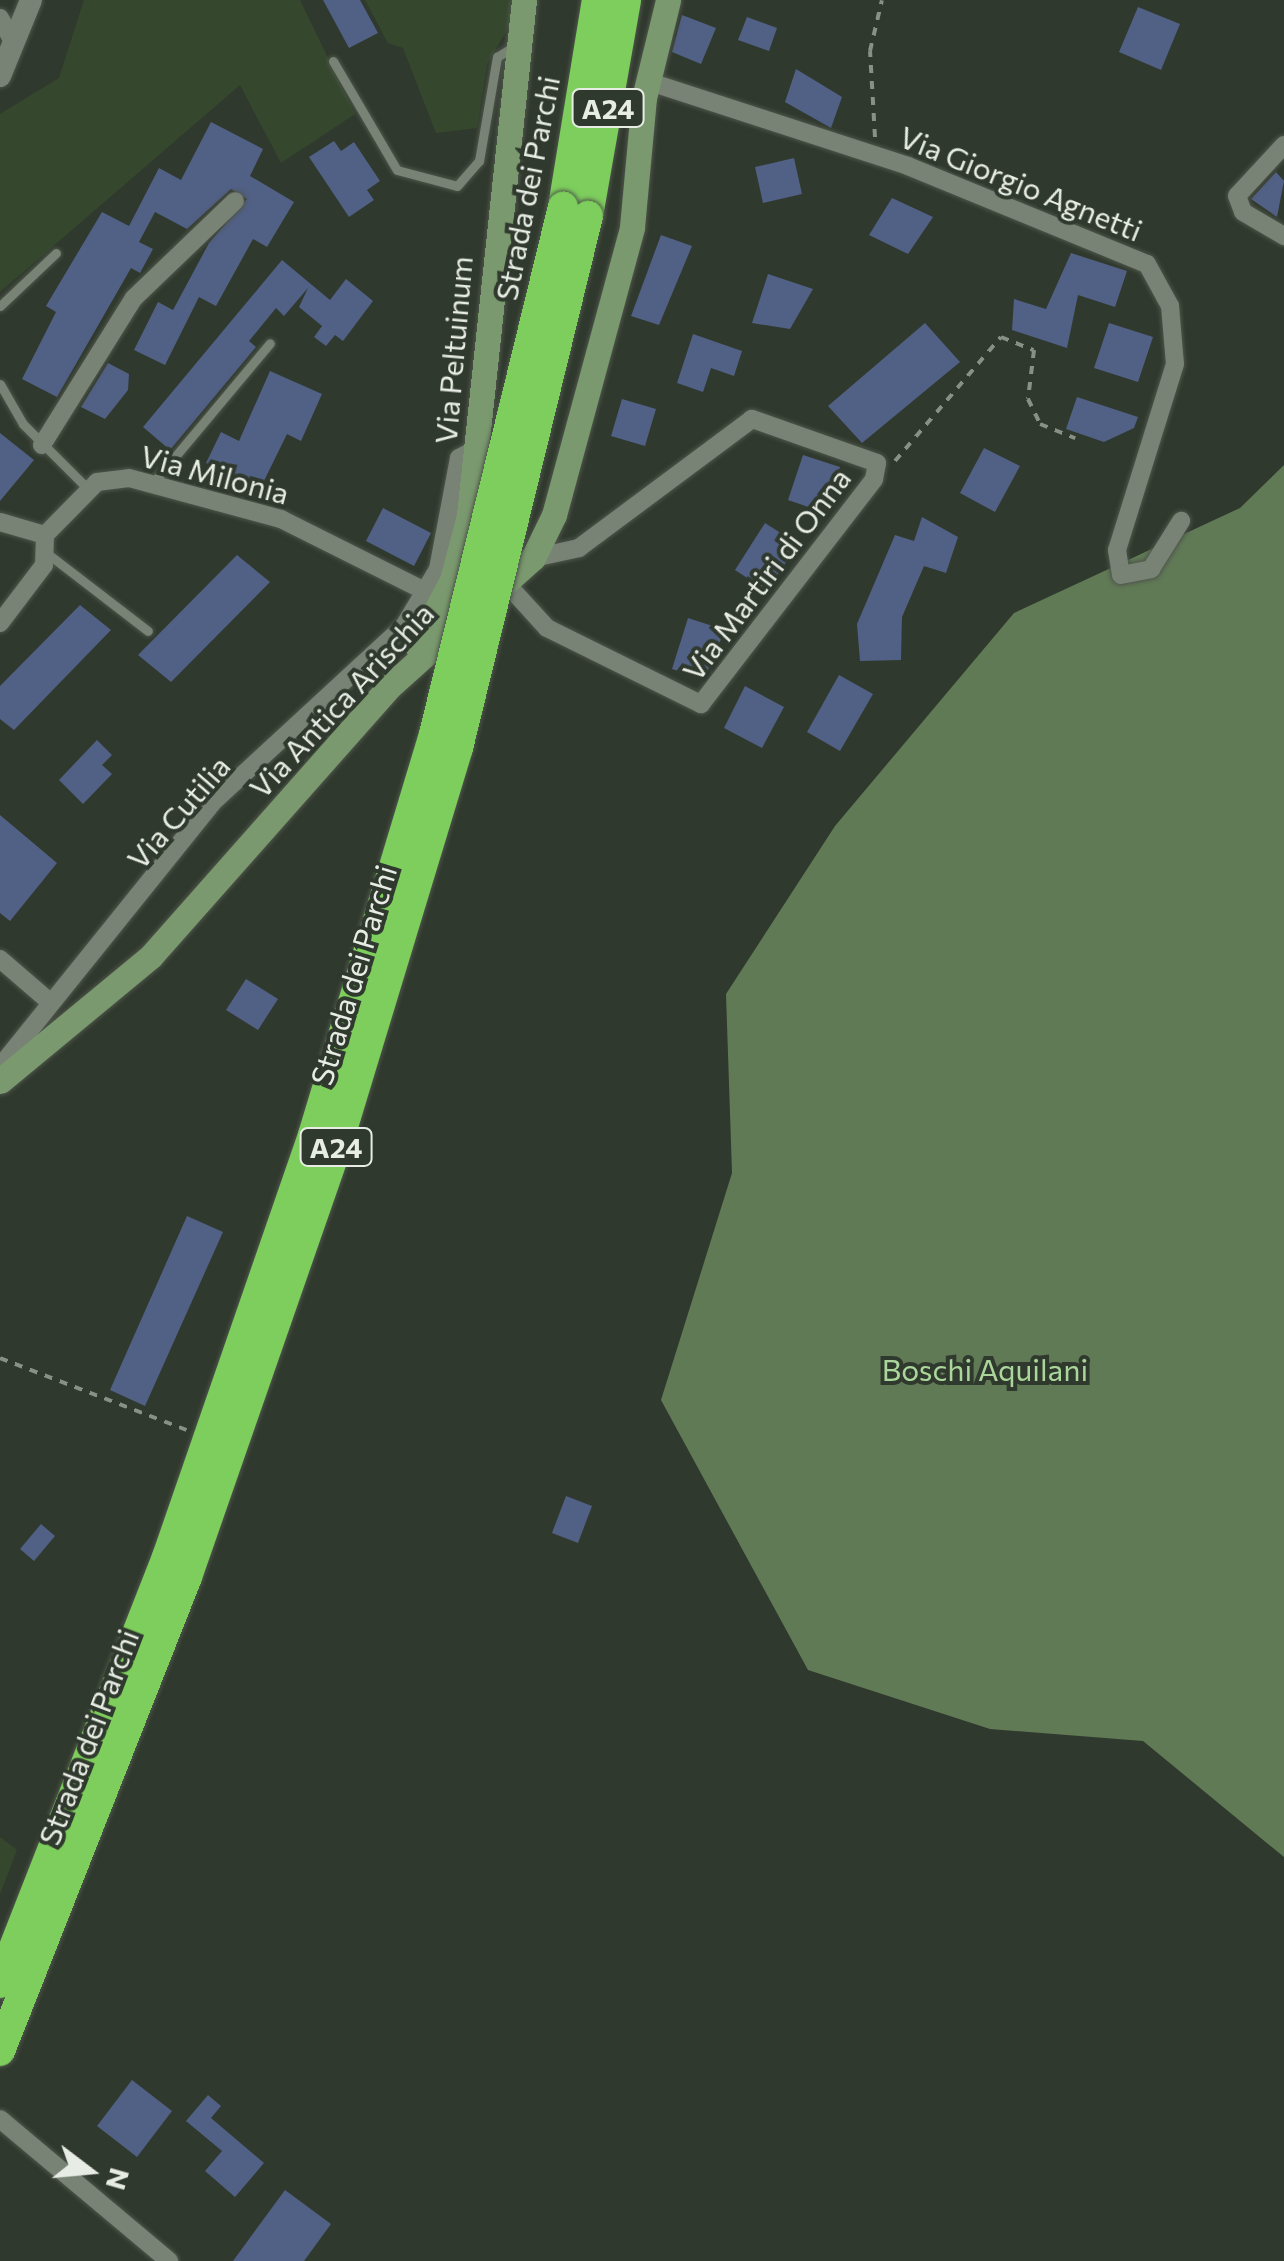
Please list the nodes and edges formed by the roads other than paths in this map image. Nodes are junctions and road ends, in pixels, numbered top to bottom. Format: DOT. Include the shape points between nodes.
graph roads {
  1 [pos="30,0"];
  2 [pos="524,0"];
  3 [pos="597,0"];
  4 [pos="626,0"];
  5 [pos="668,0"];
  6 [pos="0,18"];
  7 [pos="8,45"];
  8 [pos="519,45"];
  9 [pos="334,60"];
  10 [pos="0,76"];
  11 [pos="646,81"];
  12 [pos="1284,144"];
  13 [pos="235,201"];
  14 [pos="575,212"];
  15 [pos="1284,236"];
  16 [pos="56,253"];
  17 [pos="0,306"];
  18 [pos="270,343"];
  19 [pos="0,384"];
  20 [pos="42,445"];
  21 [pos="476,449"];
  22 [pos="153,483"];
  23 [pos="88,489"];
  24 [pos="469,515"];
  25 [pos="1181,521"];
  26 [pos="0,522"];
  27 [pos="464,543"];
  28 [pos="47,544"];
  29 [pos="537,552"];
  30 [pos="506,583"];
  31 [pos="427,592"];
  32 [pos="0,623"];
  33 [pos="148,631"];
  34 [pos="388,688"];
  35 [pos="0,960"];
  36 [pos="51,1003"];
  37 [pos="0,1067"];
  38 [pos="0,1081"];
  39 [pos="0,1984"];
  40 [pos="0,2051"];
  41 [pos="0,2118"];
  42 [pos="169,2261"];
  1 -- 7 [label="street"];
  2 -- 8 [label="main road, Via Peltuinum"];
  3 -- 14 [label="highway, Strada dei Parchi / A24"];
  4 -- 14 [label="highway, Strada dei Parchi / A24"];
  5 -- 11 [label="main road"];
  6 -- 7 [label="street"];
  7 -- 10 [label="street"];
  8 -- 9 [label="lane" via="498,57 484,144 473,176 458,186 398,170"];
  8 -- 21 [label="main road, Via Peltuinum"];
  11 -- 25 [label="street, Via Giorgio Agnetti" via="872,154 1147,264 1170,306 1175,364 1117,550 1120,575 1151,569"];
  11 -- 29 [label="main road" via="632,226"];
  12 -- 15 [label="street" via="1237,196 1243,212"];
  13 -- 20 [label="street" via="134,298"];
  14 -- 39 [label="highway, Strada dei Parchi / A24, bridge" via="429,752 331,1080 167,1557"];
  14 -- 40 [label="highway, Strada dei Parchi / A24, bridge" via="458,748 338,1143 187,1577"];
  16 -- 17 [label="lane"];
  18 -- 22 [label="lane"];
  19 -- 20 [label="lane"];
  20 -- 23 [label="lane"];
  21 -- 24 [label="main road, Via Peltuinum"];
  21 -- 31 [label="street, Via Cutilia" via="460,458"];
  22 -- 23 [label="street, Via Milonia" via="110,477"];
  22 -- 31 [label="street, Via Milonia" via="320,534"];
  23 -- 28 [label="street"];
  24 -- 27 [label="main road, Via Peltuinum"];
  24 -- 29 [label="main road" via="511,509"];
  26 -- 28 [label="street"];
  27 -- 30 [label="main road" via="472,572"];
  27 -- 34 [label="main road, Via Peltuinum" via="435,618"];
  28 -- 32 [label="street"];
  28 -- 33 [label="lane"];
  29 -- 30 [label="main road, Via Antica Arischia"];
  29 -- 30 [label="street, Via Martiri di Onna" via="573,552 752,418 862,451 877,468 702,704 547,628"];
  30 -- 34 [label="main road, Via Antica Arischia"];
  31 -- 36 [label="street, Via Cutilia" via="368,665 212,804"];
  34 -- 38 [label="main road, Via Antica Arischia" via="151,956"];
  35 -- 36 [label="street"];
  36 -- 37 [label="street, Via Cutilia"];
  41 -- 42 [label="street"];
}
